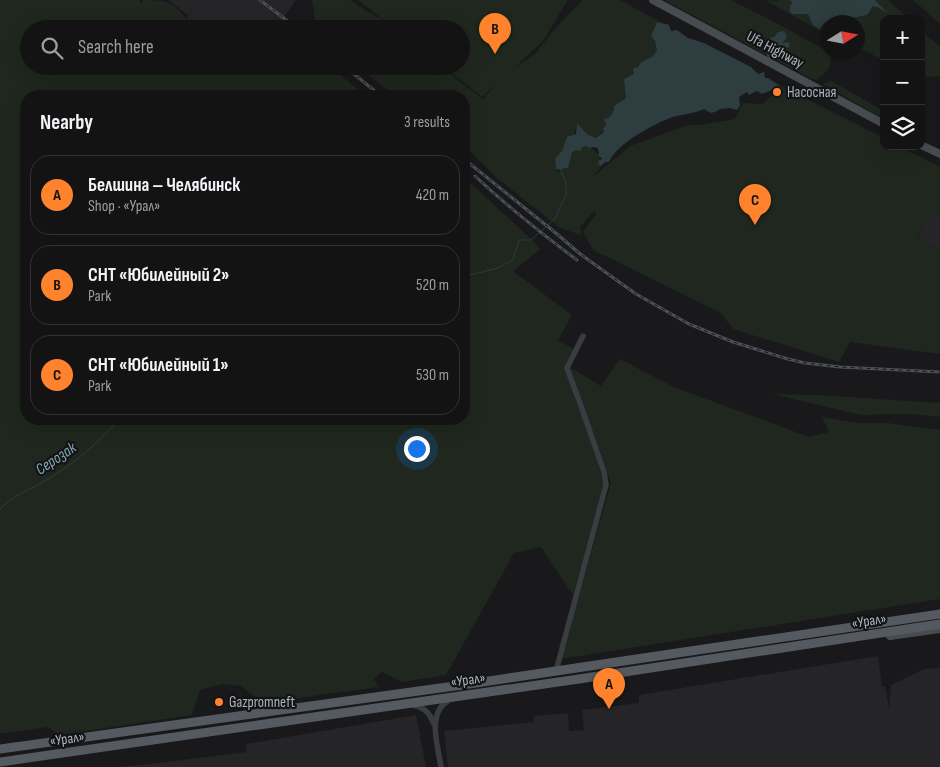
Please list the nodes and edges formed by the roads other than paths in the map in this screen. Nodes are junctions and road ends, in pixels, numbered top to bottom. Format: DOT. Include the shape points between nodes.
graph roads {
  1 [pos="654,0"];
  2 [pos="880,122"];
  3 [pos="925,147"];
  4 [pos="940,154"];
  5 [pos="583,336"];
  6 [pos="940,610"];
  7 [pos="940,614"];
  8 [pos="928,616"];
  9 [pos="940,624"];
  10 [pos="940,629"];
  11 [pos="821,643"];
  12 [pos="556,671"];
  13 [pos="456,696"];
  14 [pos="397,704"];
  15 [pos="435,726"];
  16 [pos="0,749"];
  17 [pos="0,762"];
  18 [pos="441,767"];
  1 -- 2 [label="main road, Ufa Highway"];
  3 -- 4 [label="main road"];
  5 -- 12 [label="street" via="566,368 606,485"];
  6 -- 8 [label="main road"];
  7 -- 8 [label="main road, «Урал»"];
  8 -- 12 [label="main road, «Урал»"];
  9 -- 11 [label="main road, «Урал»"];
  10 -- 11 [label="main road"];
  11 -- 13 [label="main road, «Урал»"];
  12 -- 16 [label="main road, «Урал»"];
  13 -- 14 [label="main road, «Урал»"];
  13 -- 15 [label="street" via="440,707"];
  14 -- 15 [label="street" via="421,707 431,716"];
  14 -- 17 [label="main road, «Урал»"];
  15 -- 18 [label="street"];
}
